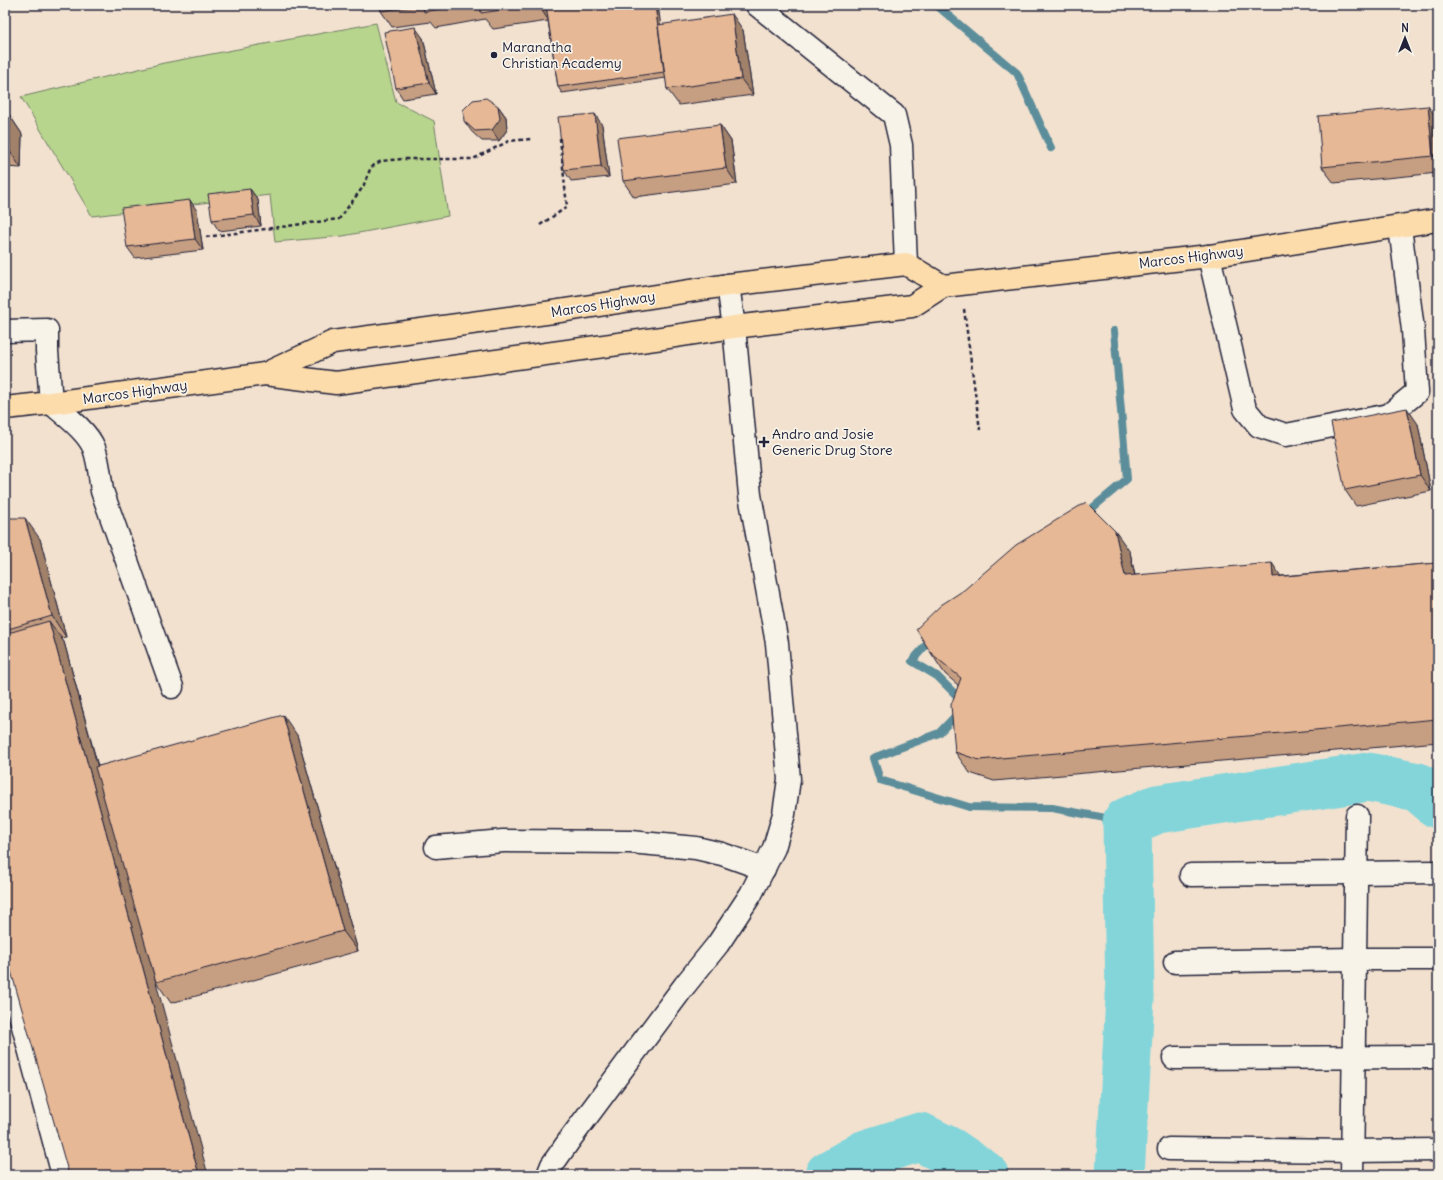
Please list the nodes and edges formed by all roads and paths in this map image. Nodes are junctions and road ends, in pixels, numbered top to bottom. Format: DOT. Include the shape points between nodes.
graph roads {
  1 [pos="757,5"];
  2 [pos="560,132"];
  3 [pos="531,139"];
  4 [pos="1438,220"];
  5 [pos="540,225"];
  6 [pos="1400,227"];
  7 [pos="206,237"];
  8 [pos="1209,256"];
  9 [pos="906,264"];
  10 [pos="728,285"];
  11 [pos="952,285"];
  12 [pos="734,327"];
  13 [pos="5,331"];
  14 [pos="265,374"];
  15 [pos="51,403"];
  16 [pos="5,408"];
  17 [pos="980,430"];
  18 [pos="172,687"];
  19 [pos="1357,816"];
  20 [pos="436,847"];
  21 [pos="764,869"];
  22 [pos="1356,872"];
  23 [pos="1438,872"];
  24 [pos="1191,875"];
  25 [pos="5,959"];
  26 [pos="1355,959"];
  27 [pos="1438,959"];
  28 [pos="1175,962"];
  29 [pos="1438,1056"];
  30 [pos="1354,1057"];
  31 [pos="1174,1058"];
  32 [pos="1169,1149"];
  33 [pos="1438,1150"];
  34 [pos="1352,1151"];
  35 [pos="63,1175"];
  36 [pos="548,1175"];
  37 [pos="1352,1175"];
  1 -- 9 [label="street" via="894,115 901,145"];
  2 -- 5 [label="path" via="567,207"];
  3 -- 7 [label="path" via="510,142 473,159 402,159 381,162 371,167 363,187 338,219"];
  4 -- 6 [label="main road, Marcos Highway"];
  6 -- 8 [label="main road, Marcos Highway"];
  6 -- 8 [label="street" via="1413,330 1417,392 1389,415 1286,435 1259,426 1245,409"];
  8 -- 11 [label="main road, Marcos Highway"];
  9 -- 10 [label="main road, Marcos Highway"];
  9 -- 11 [label="main road"];
  10 -- 12 [label="street"];
  10 -- 14 [label="main road, Marcos Highway" via="333,342"];
  11 -- 12 [label="main road, Marcos Highway" via="912,306"];
  11 -- 17 [label="path"];
  12 -- 14 [label="main road, Marcos Highway" via="336,382"];
  12 -- 21 [label="street" via="750,495 777,643 789,779 784,814 774,848"];
  13 -- 15 [label="street" via="47,330"];
  14 -- 15 [label="main road, Marcos Highway"];
  15 -- 16 [label="main road, Marcos Highway"];
  15 -- 18 [label="street" via="78,426 93,447 102,491"];
  19 -- 22 [label="street"];
  20 -- 21 [label="street" via="503,840 638,842 696,848"];
  21 -- 36 [label="street" via="718,944 571,1138"];
  22 -- 23 [label="street"];
  22 -- 24 [label="street"];
  22 -- 26 [label="street"];
  25 -- 35 [label="street"];
  26 -- 27 [label="street"];
  26 -- 28 [label="street"];
  26 -- 30 [label="street"];
  29 -- 30 [label="street"];
  30 -- 31 [label="street"];
  30 -- 34 [label="street"];
  32 -- 34 [label="street"];
  33 -- 34 [label="street"];
  34 -- 37 [label="street"];
}
